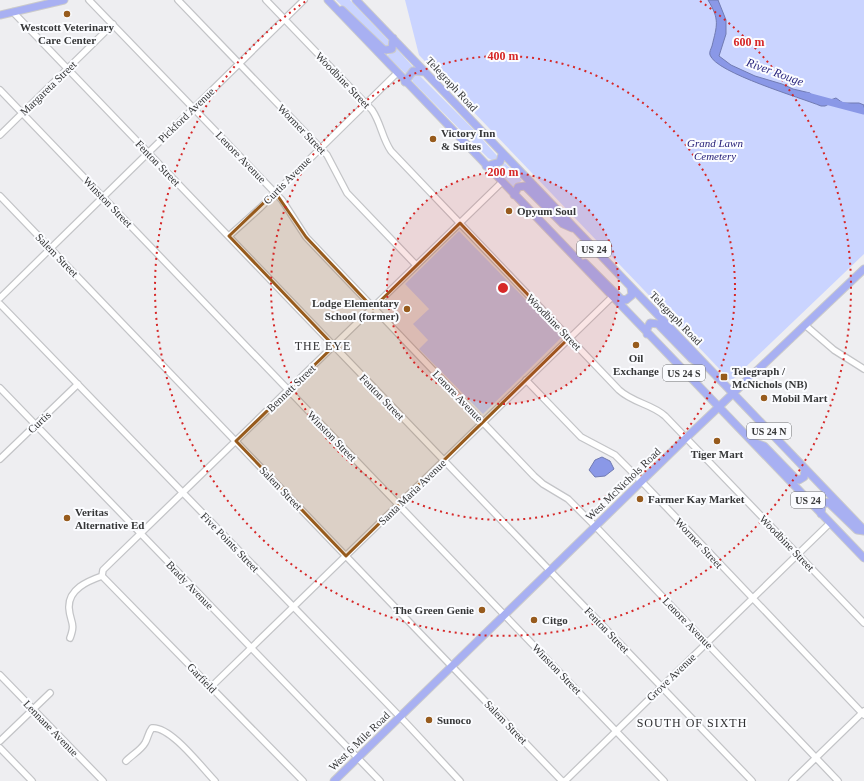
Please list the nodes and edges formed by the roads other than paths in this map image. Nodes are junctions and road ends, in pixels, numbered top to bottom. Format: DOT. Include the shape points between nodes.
graph roads {
  1 [pos="64,0"];
  2 [pos="89,0"];
  3 [pos="178,0"];
  4 [pos="266,0"];
  5 [pos="304,0"];
  6 [pos="328,0"];
  7 [pos="356,0"];
  8 [pos="13,12"];
  9 [pos="0,16"];
  10 [pos="284,19"];
  11 [pos="113,24"];
  12 [pos="393,38"];
  13 [pos="239,64"];
  14 [pos="67,69"];
  15 [pos="425,72"];
  16 [pos="397,73"];
  17 [pos="405,82"];
  18 [pos="0,90"];
  19 [pos="365,103"];
  20 [pos="194,108"];
  21 [pos="22,113"];
  22 [pos="0,135"];
  23 [pos="320,148"];
  24 [pos="148,152"];
  25 [pos="502,154"];
  26 [pos="486,166"];
  27 [pos="502,182"];
  28 [pos="275,192"];
  29 [pos="514,195"];
  30 [pos="0,196"];
  31 [pos="103,197"];
  32 [pos="460,223"];
  33 [pos="577,231"];
  34 [pos="228,236"];
  35 [pos="51,248"];
  36 [pos="567,249"];
  37 [pos="416,266"];
  38 [pos="864,269"];
  39 [pos="631,288"];
  40 [pos="612,297"];
  41 [pos="0,298"];
  42 [pos="0,304"];
  43 [pos="373,308"];
  44 [pos="805,325"];
  45 [pos="649,336"];
  46 [pos="570,338"];
  47 [pos="334,346"];
  48 [pos="864,369"];
  49 [pos="714,374"];
  50 [pos="526,380"];
  51 [pos="78,384"];
  52 [pos="0,388"];
  53 [pos="288,390"];
  54 [pos="733,393"];
  55 [pos="718,407"];
  56 [pos="483,423"];
  57 [pos="36,425"];
  58 [pos="686,438"];
  59 [pos="236,441"];
  60 [pos="752,441"];
  61 [pos="0,458"];
  62 [pos="444,461"];
  63 [pos="805,469"];
  64 [pos="641,482"];
  65 [pos="183,493"];
  66 [pos="399,505"];
  67 [pos="821,514"];
  68 [pos="830,523"];
  69 [pos="595,526"];
  70 [pos="864,530"];
  71 [pos="141,534"];
  72 [pos="798,553"];
  73 [pos="346,556"];
  74 [pos="864,558"];
  75 [pos="550,570"];
  76 [pos="102,576"];
  77 [pos="752,598"];
  78 [pos="293,608"];
  79 [pos="505,615"];
  80 [pos="864,623"];
  81 [pos="70,638"];
  82 [pos="706,642"];
  83 [pos="251,648"];
  84 [pos="452,666"];
  85 [pos="0,675"];
  86 [pos="211,687"];
  87 [pos="661,687"];
  88 [pos="50,693"];
  89 [pos="33,709"];
  90 [pos="863,713"];
  91 [pos="400,717"];
  92 [pos="616,731"];
  93 [pos="0,741"];
  94 [pos="0,748"];
  95 [pos="358,757"];
  96 [pos="816,758"];
  97 [pos="126,761"];
  98 [pos="32,781"];
  99 [pos="103,781"];
  100 [pos="215,781"];
  101 [pos="302,781"];
  102 [pos="334,781"];
  103 [pos="380,781"];
  104 [pos="460,781"];
  105 [pos="564,781"];
  106 [pos="664,781"];
  107 [pos="752,781"];
  108 [pos="792,781"];
  109 [pos="838,781"];
  1 -- 8 [label="main road"];
  2 -- 11 [label="street, Lenore Avenue"];
  3 -- 13 [label="street, Wormer Street"];
  4 -- 10 [label="street, Woodbine Street"];
  5 -- 10 [label="street, Pickford Avenue"];
  6 -- 12 [label="main road" via="350,16 383,49 392,49"];
  6 -- 16 [label="main road, US 24"];
  7 -- 12 [label="main road, Telegraph Road / US 24"];
  8 -- 9 [label="main road"];
  8 -- 14 [label="street, Fenton Street"];
  10 -- 13 [label="street, Pickford Avenue"];
  10 -- 19 [label="street, Woodbine Street"];
  11 -- 14 [label="street, Margareta Street"];
  11 -- 20 [label="street, Lenore Avenue"];
  12 -- 15 [label="main road, Telegraph Road / US 24"];
  13 -- 20 [label="street, Pickford Avenue"];
  13 -- 23 [label="street, Wormer Street"];
  14 -- 21 [label="street, Margareta Street"];
  14 -- 24 [label="street, Fenton Street"];
  15 -- 17 [label="main road" via="411,72"];
  15 -- 25 [label="main road, Telegraph Road / US 24"];
  16 -- 17 [label="main road, US 24"];
  16 -- 19 [label="street, Curtis Avenue"];
  17 -- 26 [label="main road, US 24"];
  18 -- 21 [label="street, Winston Street"];
  19 -- 23 [label="street, Curtis Avenue"];
  19 -- 32 [label="street, Woodbine Street" via="377,117 384,140 391,151"];
  20 -- 24 [label="street, Pickford Avenue"];
  20 -- 28 [label="street, Lenore Avenue"];
  21 -- 22 [label="street, Margareta Street"];
  21 -- 31 [label="street, Winston Street"];
  23 -- 28 [label="street, Curtis Avenue"];
  23 -- 37 [label="street, Wormer Street" via="332,161 347,193"];
  24 -- 31 [label="street, Pickford Avenue"];
  24 -- 34 [label="street, Fenton Street"];
  25 -- 26 [label="main road" via="500,162"];
  25 -- 33 [label="main road, Telegraph Road / US 24"];
  26 -- 27 [label="main road, US 24"];
  27 -- 29 [label="main road, US 24"];
  27 -- 32 [label="street, Bennett Street"];
  28 -- 34 [label="street, Curtis Avenue"];
  28 -- 43 [label="street, Lenore Avenue" via="306,238"];
  29 -- 33 [label="main road" via="518,187 526,186 563,224"];
  29 -- 36 [label="main road, US 24"];
  30 -- 35 [label="street, Salem Street"];
  31 -- 35 [label="street, Pickford Avenue"];
  31 -- 53 [label="street, Winston Street"];
  32 -- 37 [label="street, Bennett Street"];
  32 -- 46 [label="street, Woodbine Street"];
  33 -- 39 [label="main road, Telegraph Road / US 24"];
  34 -- 47 [label="street, Fenton Street"];
  35 -- 41 [label="street, Pickford Avenue"];
  35 -- 59 [label="street, Salem Street"];
  36 -- 39 [label="main road" via="589,266 621,299 630,298"];
  36 -- 40 [label="main road, US 24"];
  37 -- 43 [label="street, Bennett Street"];
  38 -- 44 [label="main road, West McNichols Road"];
  39 -- 49 [label="main road, Telegraph Road / US 24"];
  40 -- 45 [label="main road, US 24"];
  40 -- 46 [label="street, Santa Maria Avenue"];
  42 -- 51 [label="street, Five Points Street"];
  43 -- 47 [label="street, Bennett Street"];
  43 -- 56 [label="street, Lenore Avenue"];
  44 -- 48 [label="street" via="834,350"];
  44 -- 54 [label="main road, West McNichols Road"];
  45 -- 49 [label="main road, Telegraph Road" via="647,330 650,323 658,324 692,359"];
  45 -- 55 [label="main road, US 24 S"];
  46 -- 50 [label="street, Santa Maria Avenue"];
  46 -- 58 [label="street, Woodbine Street" via="622,393 659,411"];
  47 -- 53 [label="street, Bennett Street"];
  47 -- 62 [label="street, Fenton Street"];
  49 -- 54 [label="main road, Telegraph Road / US 24 N"];
  50 -- 56 [label="street, Santa Maria Avenue"];
  50 -- 64 [label="street, Wormer Street" via="581,436 614,456"];
  51 -- 57 [label="street, Curtis"];
  51 -- 65 [label="street, Five Points Street"];
  52 -- 57 [label="street, Brady Avenue"];
  53 -- 59 [label="street, Bennett Street"];
  53 -- 66 [label="street, Winston Street"];
  54 -- 55 [label="main road, West McNichols Road"];
  54 -- 63 [label="main road, Telegraph Road / US 24 N"];
  55 -- 58 [label="main road, West McNichols Road"];
  55 -- 60 [label="main road, US 24 S"];
  56 -- 62 [label="street, Santa Maria Avenue"];
  56 -- 69 [label="street, Lenore Avenue" via="538,479 568,499"];
  57 -- 61 [label="street, Curtis"];
  57 -- 71 [label="street, Brady Avenue"];
  58 -- 64 [label="main road, West McNichols Road"];
  58 -- 72 [label="street, Woodbine Street"];
  59 -- 65 [label="street, Bennett Street"];
  59 -- 73 [label="street, Salem Street"];
  60 -- 63 [label="main road, US 24" via="764,446 795,478 799,480 804,477"];
  60 -- 67 [label="main road, US 24"];
  62 -- 66 [label="street, Santa Maria Avenue"];
  62 -- 75 [label="street, Fenton Street"];
  63 -- 70 [label="main road, Telegraph Road / US 24"];
  64 -- 69 [label="main road, West McNichols Road"];
  64 -- 77 [label="street, Wormer Street"];
  65 -- 71 [label="street, Bennett Street"];
  65 -- 78 [label="street, Five Points Street"];
  66 -- 73 [label="street, Santa Maria Avenue"];
  66 -- 79 [label="street, Winston Street"];
  67 -- 68 [label="main road, US 24"];
  67 -- 70 [label="main road" via="822,505 828,502 857,530"];
  68 -- 72 [label="street, Grove Avenue"];
  68 -- 74 [label="main road, US 24"];
  69 -- 75 [label="main road, West McNichols Road"];
  69 -- 82 [label="street, Lenore Avenue"];
  71 -- 76 [label="street, Bennett Street" via="103,570"];
  71 -- 83 [label="street, Brady Avenue"];
  72 -- 77 [label="street, Grove Avenue"];
  72 -- 80 [label="street, Woodbine Street"];
  73 -- 78 [label="street, Santa Maria Avenue"];
  73 -- 84 [label="street, Salem Street"];
  75 -- 79 [label="main road, West McNichols Road"];
  75 -- 87 [label="street, Fenton Street"];
  76 -- 81 [label="street" via="79,587 72,596 69,608 74,626"];
  76 -- 86 [label="street, Garfield"];
  77 -- 82 [label="street, Grove Avenue"];
  77 -- 90 [label="street, Wormer Street"];
  78 -- 83 [label="street, Santa Maria Avenue"];
  78 -- 91 [label="street, Five Points Street"];
  79 -- 84 [label="main road, West McNichols Road"];
  79 -- 92 [label="street, Winston Street"];
  82 -- 87 [label="street, Grove Avenue"];
  82 -- 96 [label="street, Lenore Avenue"];
  83 -- 86 [label="street, Santa Maria Avenue"];
  83 -- 95 [label="street, Brady Avenue"];
  84 -- 91 [label="main road, West McNichols Road"];
  84 -- 105 [label="street, Salem Street"];
  85 -- 89 [label="street, Lennane Avenue"];
  86 -- 101 [label="street, Garfield"];
  87 -- 92 [label="street, Grove Avenue"];
  87 -- 107 [label="street, Fenton Street"];
  88 -- 89 [label="street"];
  89 -- 93 [label="street"];
  89 -- 99 [label="street, Lennane Avenue"];
  90 -- 96 [label="street"];
  91 -- 95 [label="main road, West 6 Mile Road"];
  91 -- 104 [label="street, Five Points Street"];
  92 -- 105 [label="street, Grove Avenue"];
  92 -- 106 [label="street, Winston Street"];
  94 -- 98 [label="street"];
  95 -- 102 [label="main road, West 6 Mile Road"];
  95 -- 103 [label="street, Brady Avenue"];
  96 -- 108 [label="street"];
  96 -- 109 [label="street, Lenore Avenue"];
  97 -- 100 [label="street" via="141,748 152,728 155,728 177,740"];
}
